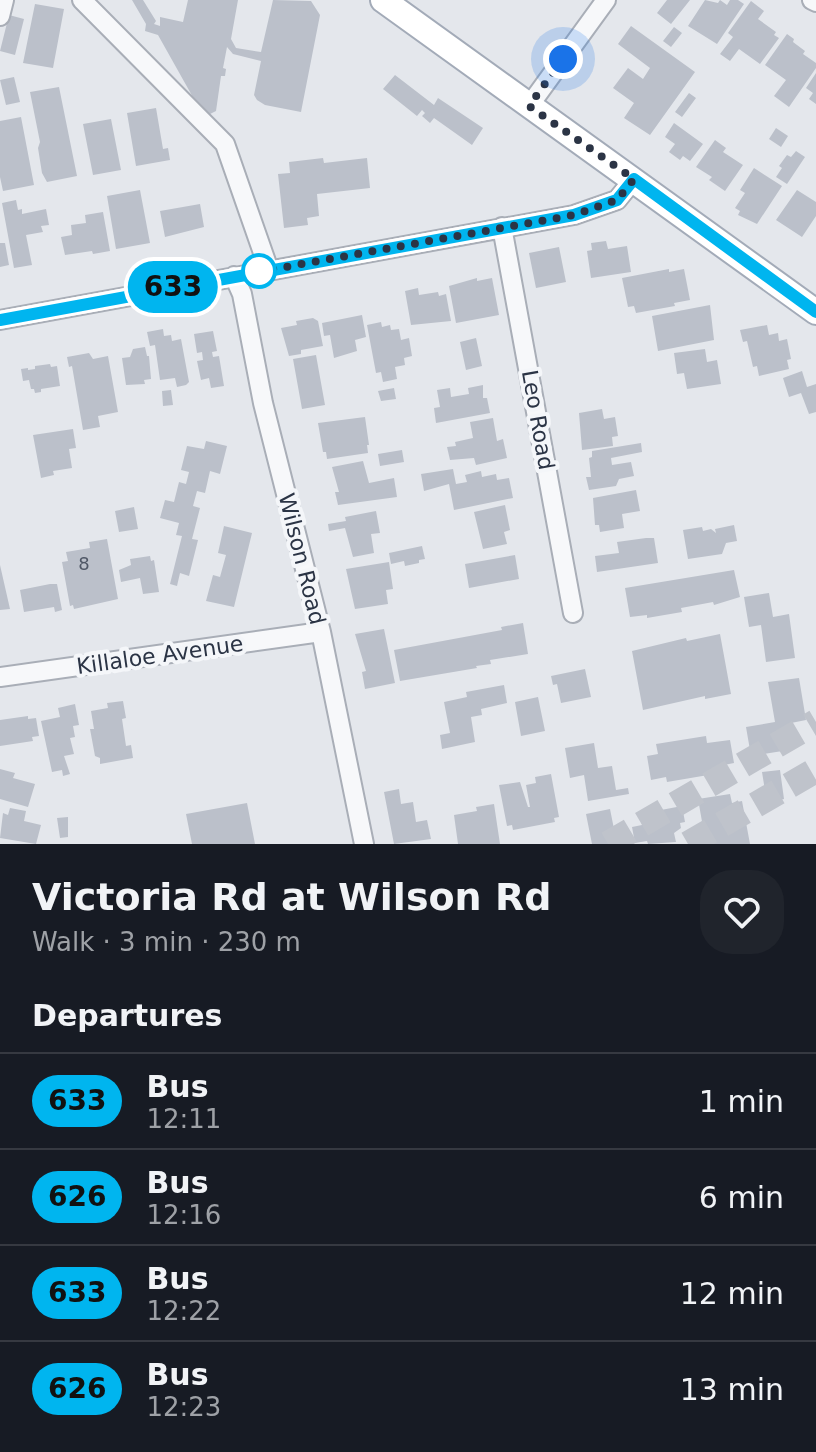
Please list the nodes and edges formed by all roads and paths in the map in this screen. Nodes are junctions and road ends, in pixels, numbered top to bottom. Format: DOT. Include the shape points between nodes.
graph roads {
  1 [pos="4,0"];
  2 [pos="82,0"];
  3 [pos="383,0"];
  4 [pos="606,0"];
  5 [pos="0,16"];
  6 [pos="529,106"];
  7 [pos="634,179"];
  8 [pos="502,227"];
  9 [pos="269,270"];
  10 [pos="234,276"];
  11 [pos="816,312"];
  12 [pos="0,320"];
  13 [pos="573,613"];
  14 [pos="321,632"];
  15 [pos="0,677"];
  16 [pos="364,844"];
  1 -- 5 [label="street"];
  2 -- 9 [label="street" via="225,144"];
  3 -- 6 [label="main road"];
  4 -- 6 [label="street"];
  6 -- 7 [label="main road"];
  7 -- 8 [label="street" via="617,200 591,210"];
  7 -- 11 [label="main road"];
  8 -- 9 [label="street"];
  8 -- 13 [label="street, Leo Road"];
  9 -- 10 [label="street"];
  10 -- 12 [label="street"];
  10 -- 14 [label="street, Wilson Road"];
  14 -- 15 [label="street, Killaloe Avenue"];
  14 -- 16 [label="street, Wilson Road"];
}
